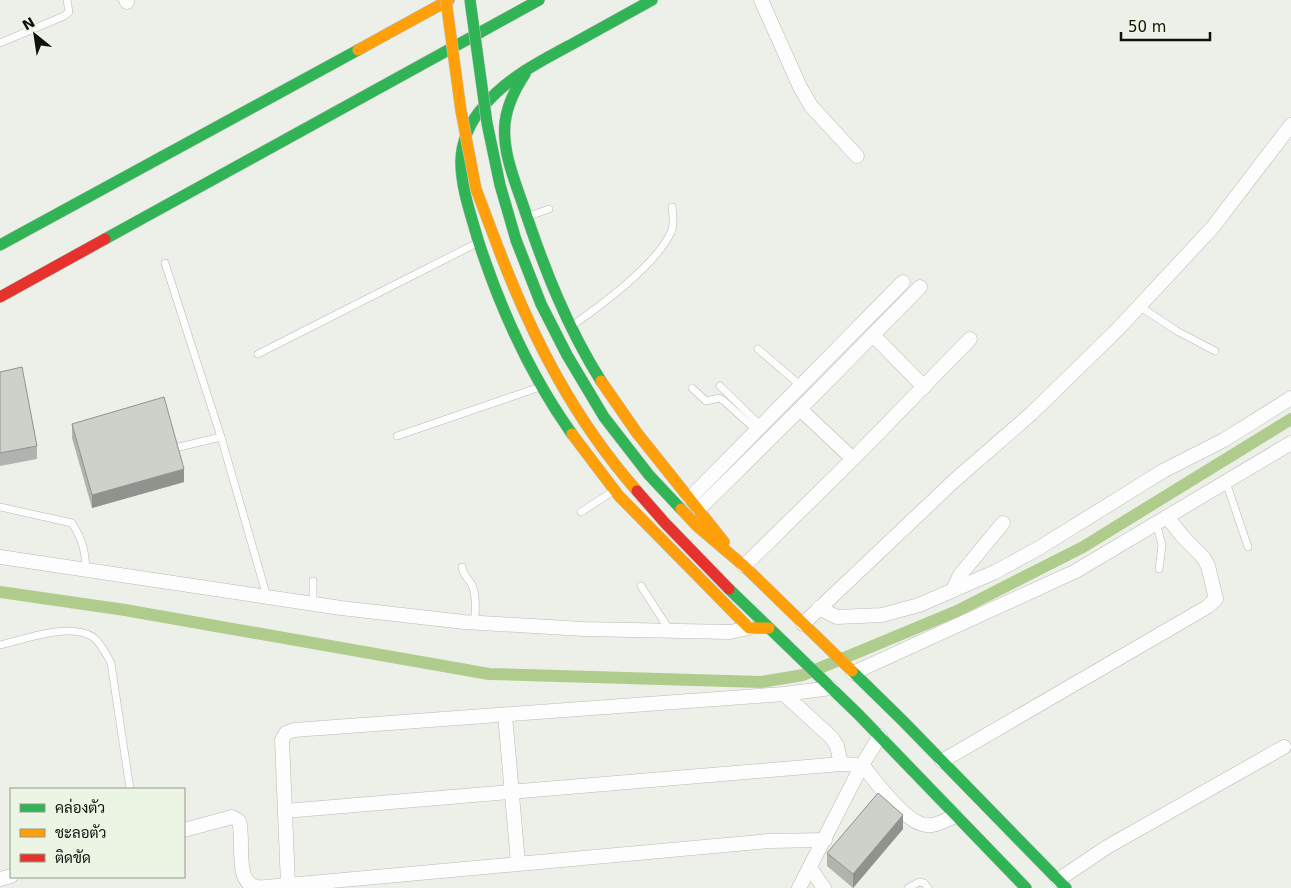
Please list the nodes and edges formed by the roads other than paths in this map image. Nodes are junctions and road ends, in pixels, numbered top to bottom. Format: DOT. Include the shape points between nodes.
graph roads {
  1 [pos="67,0"];
  2 [pos="447,0"];
  3 [pos="470,0"];
  4 [pos="540,0"];
  5 [pos="652,0"];
  6 [pos="761,0"];
  7 [pos="0,43"];
  8 [pos="528,68"];
  9 [pos="1291,125"];
  10 [pos="506,143"];
  11 [pos="857,156"];
  12 [pos="460,164"];
  13 [pos="672,207"];
  14 [pos="549,209"];
  15 [pos="526,217"];
  16 [pos="479,242"];
  17 [pos="0,245"];
  18 [pos="165,263"];
  19 [pos="903,282"];
  20 [pos="920,287"];
  21 [pos="0,297"];
  22 [pos="1139,306"];
  23 [pos="570,327"];
  24 [pos="873,335"];
  25 [pos="970,339"];
  26 [pos="758,349"];
  27 [pos="1215,351"];
  28 [pos="258,354"];
  29 [pos="542,386"];
  30 [pos="720,386"];
  31 [pos="802,386"];
  32 [pos="924,387"];
  33 [pos="692,388"];
  34 [pos="1291,398"];
  35 [pos="800,410"];
  36 [pos="759,429"];
  37 [pos="397,436"];
  38 [pos="220,437"];
  39 [pos="1291,444"];
  40 [pos="179,447"];
  41 [pos="853,459"];
  42 [pos="1226,482"];
  43 [pos="614,490"];
  44 [pos="694,504"];
  45 [pos="0,507"];
  46 [pos="581,512"];
  47 [pos="1162,520"];
  48 [pos="1002,523"];
  49 [pos="1248,547"];
  50 [pos="0,557"];
  51 [pos="744,566"];
  52 [pos="462,567"];
  53 [pos="1159,569"];
  54 [pos="86,570"];
  55 [pos="314,580"];
  56 [pos="641,586"];
  57 [pos="953,590"];
  58 [pos="267,597"];
  59 [pos="313,604"];
  60 [pos="818,608"];
  61 [pos="475,622"];
  62 [pos="803,624"];
  63 [pos="749,628"];
  64 [pos="769,628"];
  65 [pos="670,630"];
  66 [pos="0,645"];
  67 [pos="849,670"];
  68 [pos="826,683"];
  69 [pos="784,694"];
  70 [pos="505,715"];
  71 [pos="880,736"];
  72 [pos="1284,747"];
  73 [pos="942,761"];
  74 [pos="840,764"];
  75 [pos="862,766"];
  76 [pos="130,788"];
  77 [pos="513,791"];
  78 [pos="285,811"];
  79 [pos="954,816"];
  80 [pos="185,830"];
  81 [pos="825,840"];
  82 [pos="518,864"];
  83 [pos="810,868"];
  84 [pos="288,885"];
  85 [pos="1061,885"];
  86 [pos="799,888"];
  87 [pos="824,888"];
  88 [pos="908,888"];
  89 [pos="928,888"];
  90 [pos="1026,888"];
  1 -- 7 [label="lane" via="69,12 64,16"];
  2 -- 17 [label="main road"];
  2 -- 64 [label="main road, bridge" via="461,111 476,189 534,335 566,393 631,483 710,570"];
  3 -- 51 [label="main road, bridge" via="487,123 500,185 516,240 541,304 604,417 681,510"];
  4 -- 21 [label="main road"];
  5 -- 8 [label="main road"];
  6 -- 11 [label="street" via="811,106"];
  8 -- 10 [label="main road" via="508,108"];
  8 -- 12 [label="main road" via="500,89 477,115 464,139"];
  9 -- 22 [label="street" via="1213,227"];
  10 -- 12 [label="main road" via="496,137 482,136 471,144"];
  10 -- 15 [label="main road"];
  12 -- 16 [label="main road"];
  13 -- 23 [label="lane" via="673,228 661,248 604,303"];
  14 -- 15 [label="lane"];
  15 -- 23 [label="main road"];
  16 -- 28 [label="lane"];
  16 -- 29 [label="main road" via="504,313"];
  18 -- 38 [label="lane"];
  19 -- 31 [label="street"];
  20 -- 24 [label="street"];
  22 -- 27 [label="lane"];
  22 -- 60 [label="street" via="1032,413"];
  23 -- 44 [label="main road" via="613,394"];
  24 -- 32 [label="street"];
  24 -- 35 [label="street"];
  25 -- 32 [label="street"];
  26 -- 31 [label="lane"];
  29 -- 37 [label="lane"];
  29 -- 43 [label="main road" via="577,442"];
  30 -- 36 [label="lane"];
  31 -- 36 [label="street"];
  32 -- 41 [label="street"];
  33 -- 36 [label="lane" via="706,401 719,398 724,401"];
  34 -- 57 [label="street" via="1224,440 1163,471 1018,560"];
  35 -- 41 [label="street"];
  35 -- 44 [label="street"];
  36 -- 44 [label="street"];
  38 -- 40 [label="lane"];
  38 -- 58 [label="lane"];
  39 -- 42 [label="street"];
  41 -- 51 [label="street"];
  42 -- 47 [label="street"];
  42 -- 49 [label="lane"];
  43 -- 46 [label="lane"];
  43 -- 63 [label="main road"];
  44 -- 51 [label="main road"];
  45 -- 54 [label="lane" via="72,524 85,550"];
  47 -- 53 [label="lane"];
  47 -- 67 [label="street" via="1076,571"];
  47 -- 73 [label="street" via="1202,557 1208,566 1216,599"];
  48 -- 57 [label="street" via="960,575"];
  50 -- 54 [label="street"];
  51 -- 62 [label="main road"];
  52 -- 61 [label="lane" via="475,594"];
  54 -- 58 [label="street"];
  55 -- 59 [label="lane"];
  56 -- 65 [label="lane"];
  57 -- 60 [label="street" via="919,605 882,615 837,617"];
  58 -- 59 [label="street"];
  59 -- 61 [label="street"];
  60 -- 62 [label="street"];
  61 -- 65 [label="street" via="583,629"];
  62 -- 67 [label="main road"];
  63 -- 64 [label="main road"];
  63 -- 65 [label="street" via="730,632"];
  64 -- 68 [label="main road"];
  66 -- 76 [label="lane" via="62,631 79,631 94,638 111,663"];
  67 -- 73 [label="main road"];
  68 -- 69 [label="street"];
  68 -- 71 [label="main road"];
  69 -- 70 [label="street"];
  69 -- 74 [label="street" via="832,738"];
  70 -- 77 [label="street"];
  70 -- 78 [label="street" via="286,733 282,740"];
  71 -- 75 [label="street"];
  71 -- 79 [label="main road"];
  72 -- 85 [label="street" via="1107,847"];
  73 -- 85 [label="main road"];
  74 -- 75 [label="street"];
  74 -- 77 [label="street"];
  75 -- 79 [label="street" via="906,816 918,824 932,825"];
  75 -- 81 [label="street"];
  77 -- 78 [label="street"];
  77 -- 82 [label="street"];
  78 -- 84 [label="street"];
  79 -- 90 [label="main road"];
  80 -- 84 [label="street" via="232,817 239,821 242,829 242,873 247,882 257,886"];
  81 -- 82 [label="street" via="770,841"];
  81 -- 83 [label="street"];
  82 -- 84 [label="street"];
  83 -- 86 [label="street"];
  83 -- 87 [label="street"];
  88 -- 89 [label="lane" via="919,882"];
}
